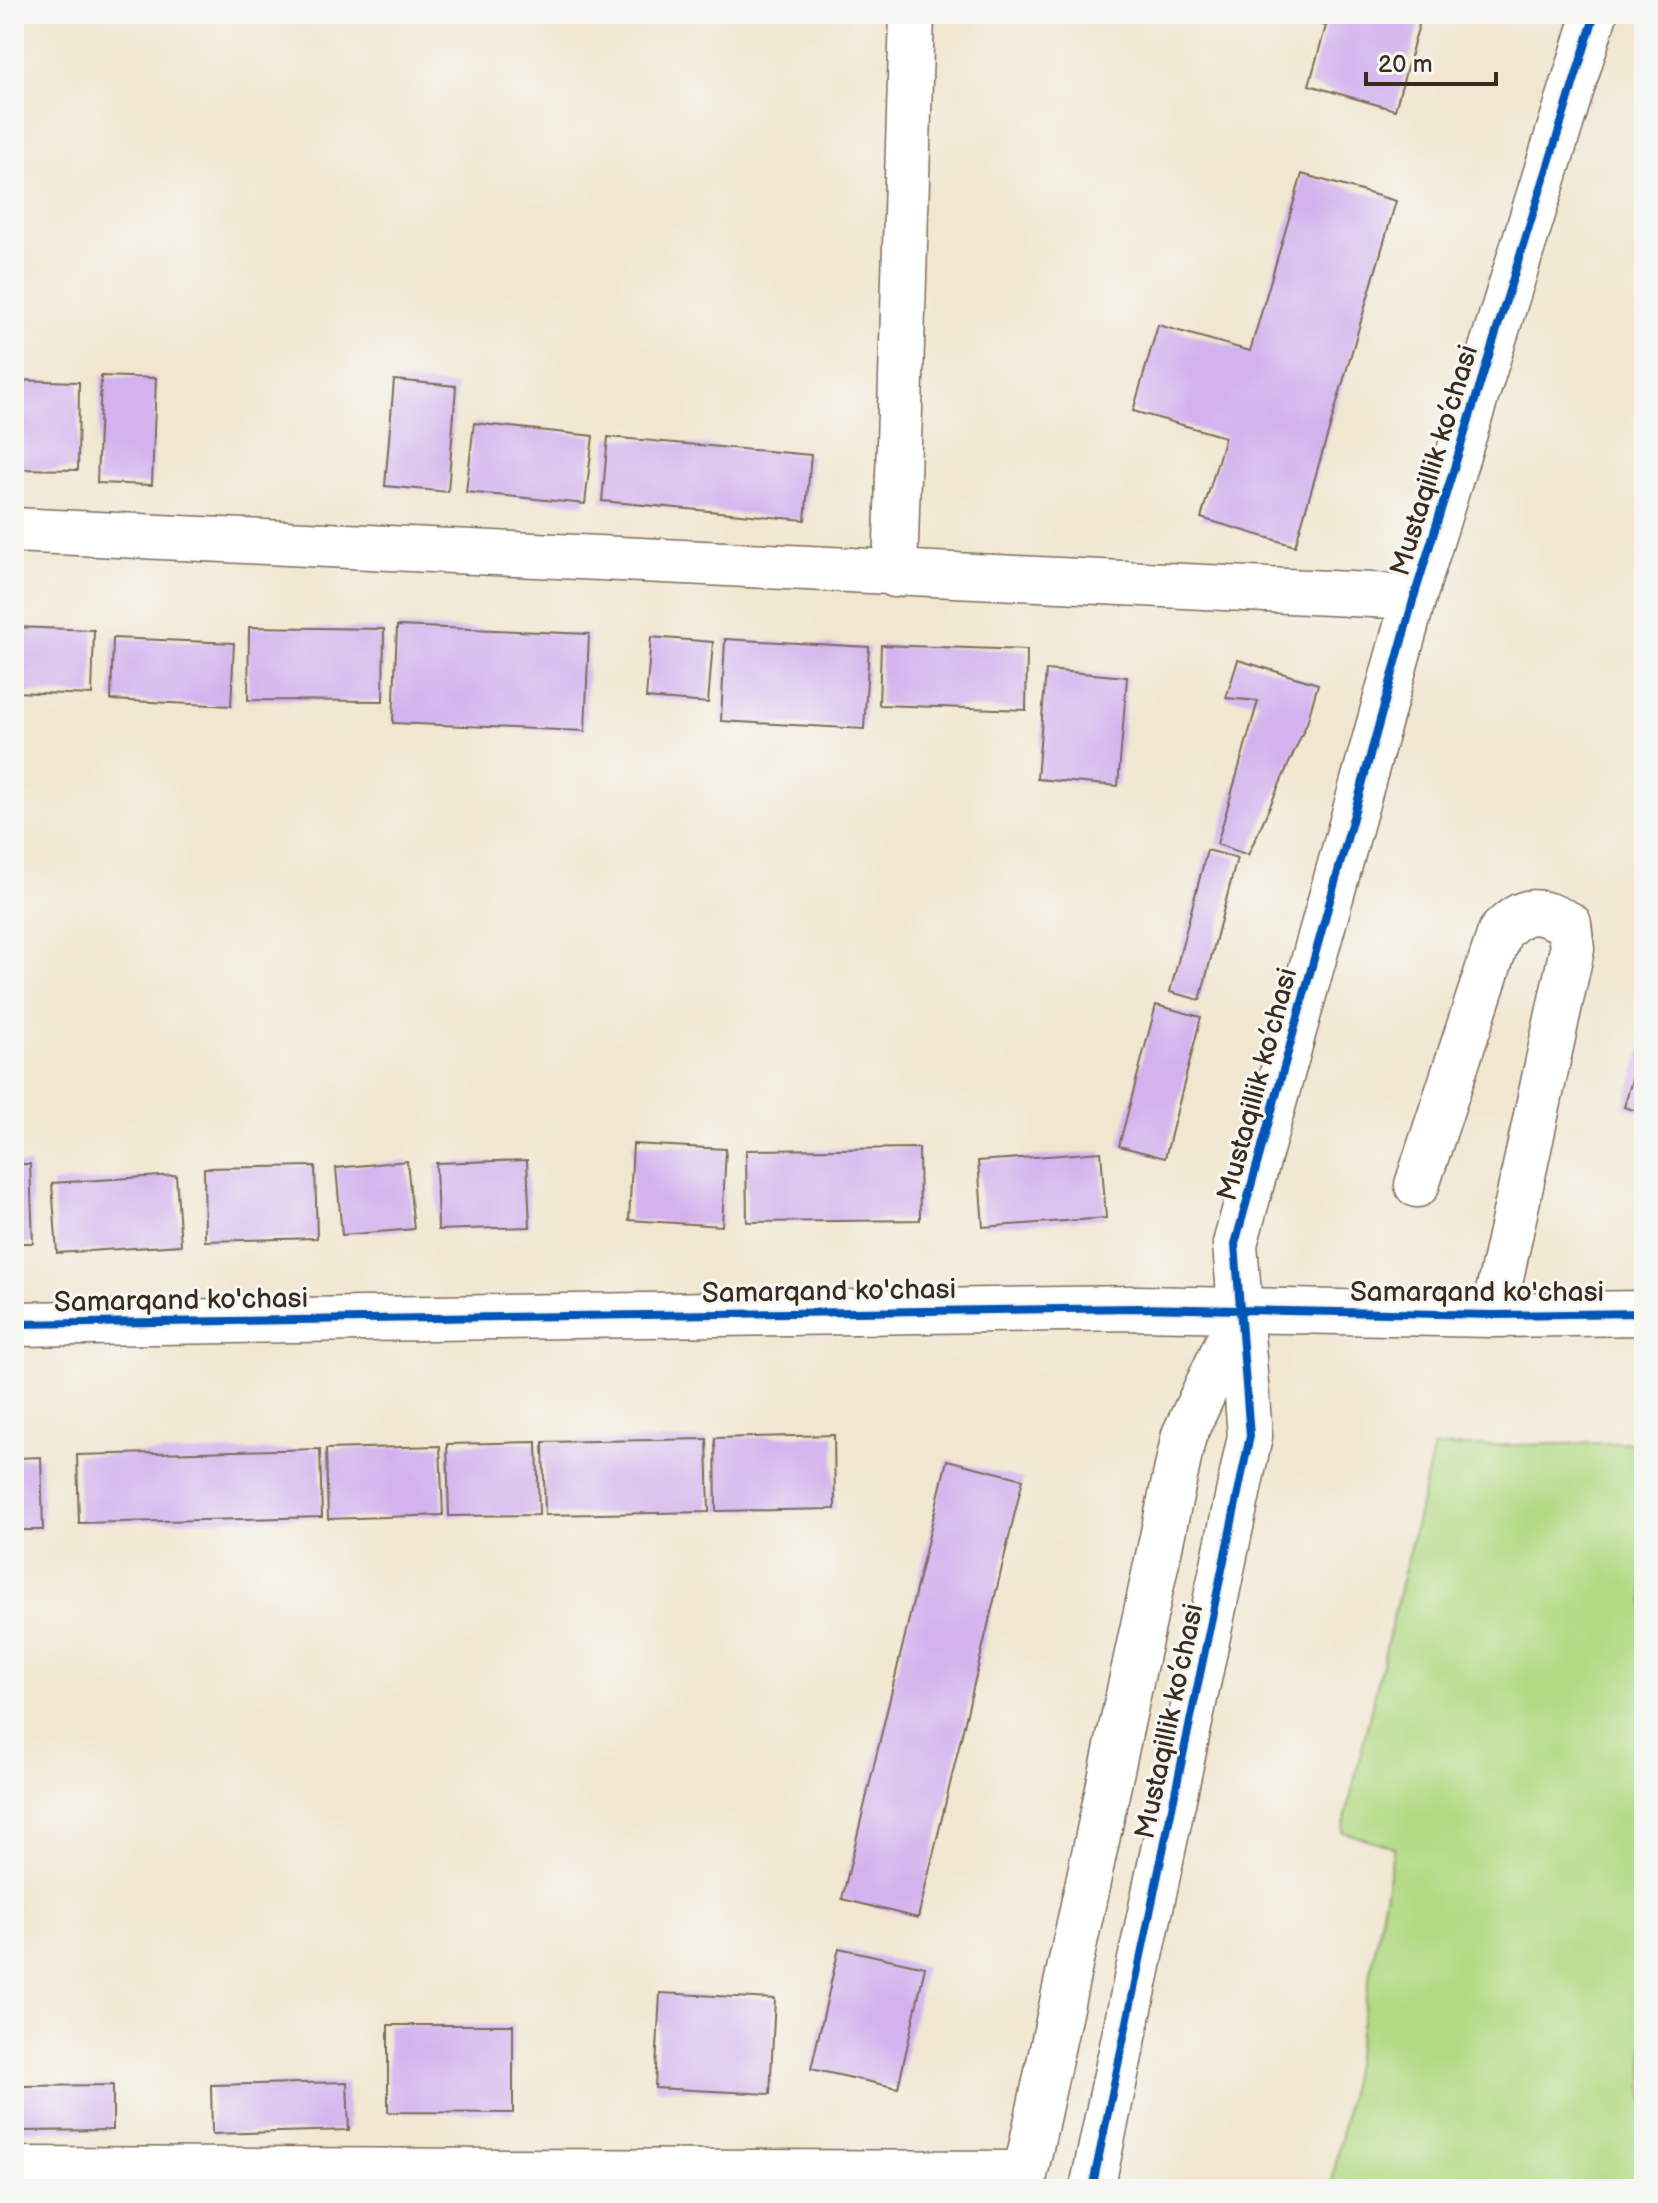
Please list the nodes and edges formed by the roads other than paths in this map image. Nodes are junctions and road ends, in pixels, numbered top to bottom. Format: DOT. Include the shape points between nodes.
graph roads {
  1 [pos="912,14"];
  2 [pos="1595,14"];
  3 [pos="14,530"];
  4 [pos="895,575"];
  5 [pos="1414,597"];
  6 [pos="1417,1185"];
  7 [pos="1242,1311"];
  8 [pos="1644,1313"];
  9 [pos="1493,1315"];
  10 [pos="14,1324"];
  11 [pos="14,2169"];
  12 [pos="1023,2181"];
  13 [pos="1092,2189"];
  1 -- 4 [label="street"];
  2 -- 5 [label="street, Mustaqillik ko’chasi"];
  3 -- 4 [label="street"];
  4 -- 5 [label="street"];
  5 -- 7 [label="street, Mustaqillik ko’chasi" via="1235,1244"];
  6 -- 9 [label="street" via="1500,932 1516,915 1540,911 1569,924 1572,949"];
  7 -- 9 [label="street, Samarqand ko'chasi"];
  7 -- 10 [label="street, Samarqand ko'chasi" via="1137,1308"];
  7 -- 12 [label="street, Mustaqillik ko’chasi" via="1184,1435"];
  7 -- 13 [label="street, Mustaqillik ko’chasi" via="1250,1436"];
  8 -- 9 [label="street, Samarqand ko'chasi"];
  11 -- 12 [label="street"];
}
